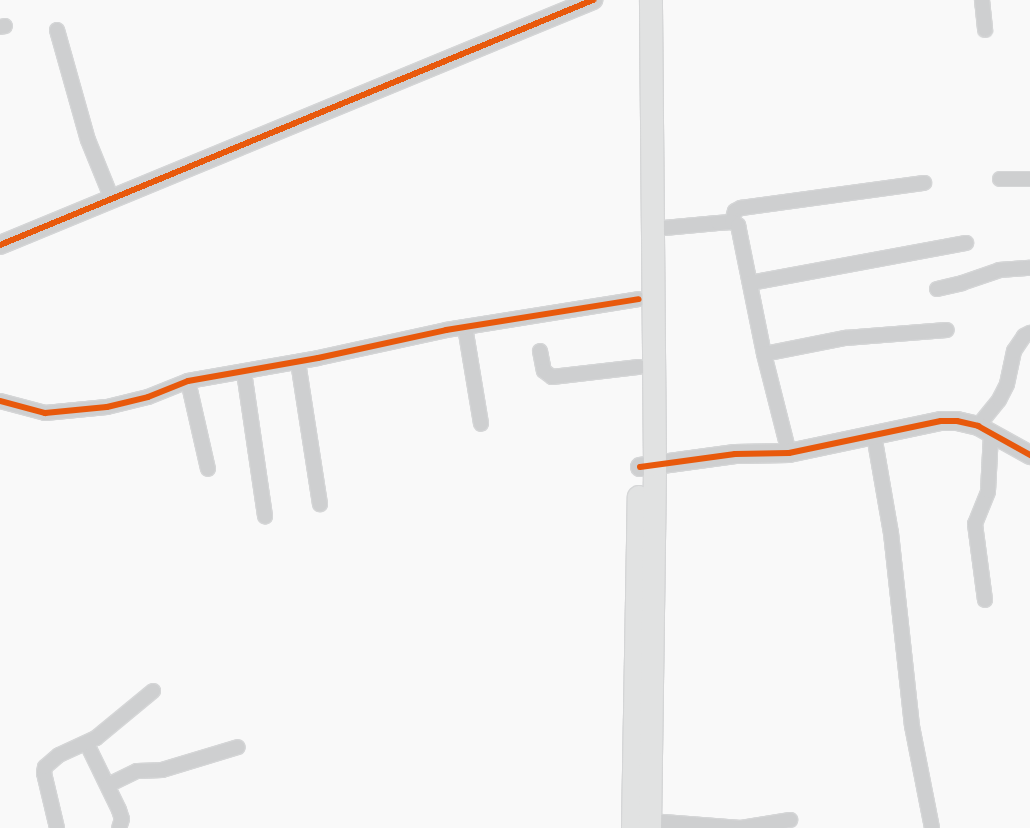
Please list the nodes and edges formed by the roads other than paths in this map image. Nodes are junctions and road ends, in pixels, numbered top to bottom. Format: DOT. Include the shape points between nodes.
graph roads {
  1 [pos="593,0"];
  2 [pos="639,0"];
  3 [pos="651,0"];
  4 [pos="982,0"];
  5 [pos="56,30"];
  6 [pos="985,30"];
  7 [pos="1030,178"];
  8 [pos="1000,179"];
  9 [pos="924,183"];
  10 [pos="112,199"];
  11 [pos="732,222"];
  12 [pos="653,229"];
  13 [pos="966,243"];
  14 [pos="0,245"];
  15 [pos="1030,268"];
  16 [pos="750,283"];
  17 [pos="937,289"];
  18 [pos="639,299"];
  19 [pos="465,327"];
  20 [pos="947,330"];
  21 [pos="1030,333"];
  22 [pos="540,351"];
  23 [pos="764,354"];
  24 [pos="298,362"];
  25 [pos="639,367"];
  26 [pos="244,372"];
  27 [pos="188,381"];
  28 [pos="0,401"];
  29 [pos="481,424"];
  30 [pos="984,430"];
  31 [pos="874,435"];
  32 [pos="789,453"];
  33 [pos="1030,455"];
  34 [pos="647,466"];
  35 [pos="208,469"];
  36 [pos="320,504"];
  37 [pos="266,516"];
  38 [pos="985,600"];
  39 [pos="153,691"];
  40 [pos="87,744"];
  41 [pos="238,746"];
  42 [pos="108,786"];
  43 [pos="790,820"];
  44 [pos="644,826"];
  45 [pos="57,828"];
  46 [pos="119,828"];
  47 [pos="741,828"];
  48 [pos="932,828"];
  1 -- 10 [label="street"];
  2 -- 18 [label="main road"];
  3 -- 12 [label="main road"];
  4 -- 6 [label="street"];
  5 -- 10 [label="street" via="86,133"];
  7 -- 8 [label="street"];
  9 -- 11 [label="street" via="741,208 735,211"];
  10 -- 14 [label="street"];
  11 -- 12 [label="street"];
  11 -- 16 [label="street" via="740,231"];
  12 -- 34 [label="main road"];
  13 -- 16 [label="street"];
  15 -- 17 [label="street" via="999,270"];
  16 -- 23 [label="street"];
  18 -- 19 [label="street"];
  18 -- 25 [label="main road"];
  19 -- 24 [label="street"];
  19 -- 29 [label="street"];
  20 -- 23 [label="street" via="845,338"];
  21 -- 30 [label="street" via="1014,351 1007,384"];
  22 -- 25 [label="street" via="544,371 552,377"];
  23 -- 32 [label="street"];
  24 -- 26 [label="street"];
  24 -- 36 [label="street"];
  25 -- 34 [label="main road"];
  26 -- 27 [label="street"];
  26 -- 37 [label="street"];
  27 -- 28 [label="street" via="123,404 63,413 31,411"];
  27 -- 35 [label="street"];
  30 -- 31 [label="street" via="957,421"];
  30 -- 33 [label="street"];
  30 -- 38 [label="street" via="988,491 975,524"];
  31 -- 32 [label="street"];
  31 -- 48 [label="street" via="891,533 912,726"];
  32 -- 34 [label="street" via="735,454"];
  34 -- 44 [label="main road"];
  39 -- 40 [label="street"];
  40 -- 42 [label="street"];
  40 -- 45 [label="street" via="59,755 45,767"];
  41 -- 42 [label="street" via="162,770 137,771"];
  42 -- 46 [label="street" via="122,819"];
  43 -- 47 [label="street"];
  44 -- 47 [label="street"];
}
